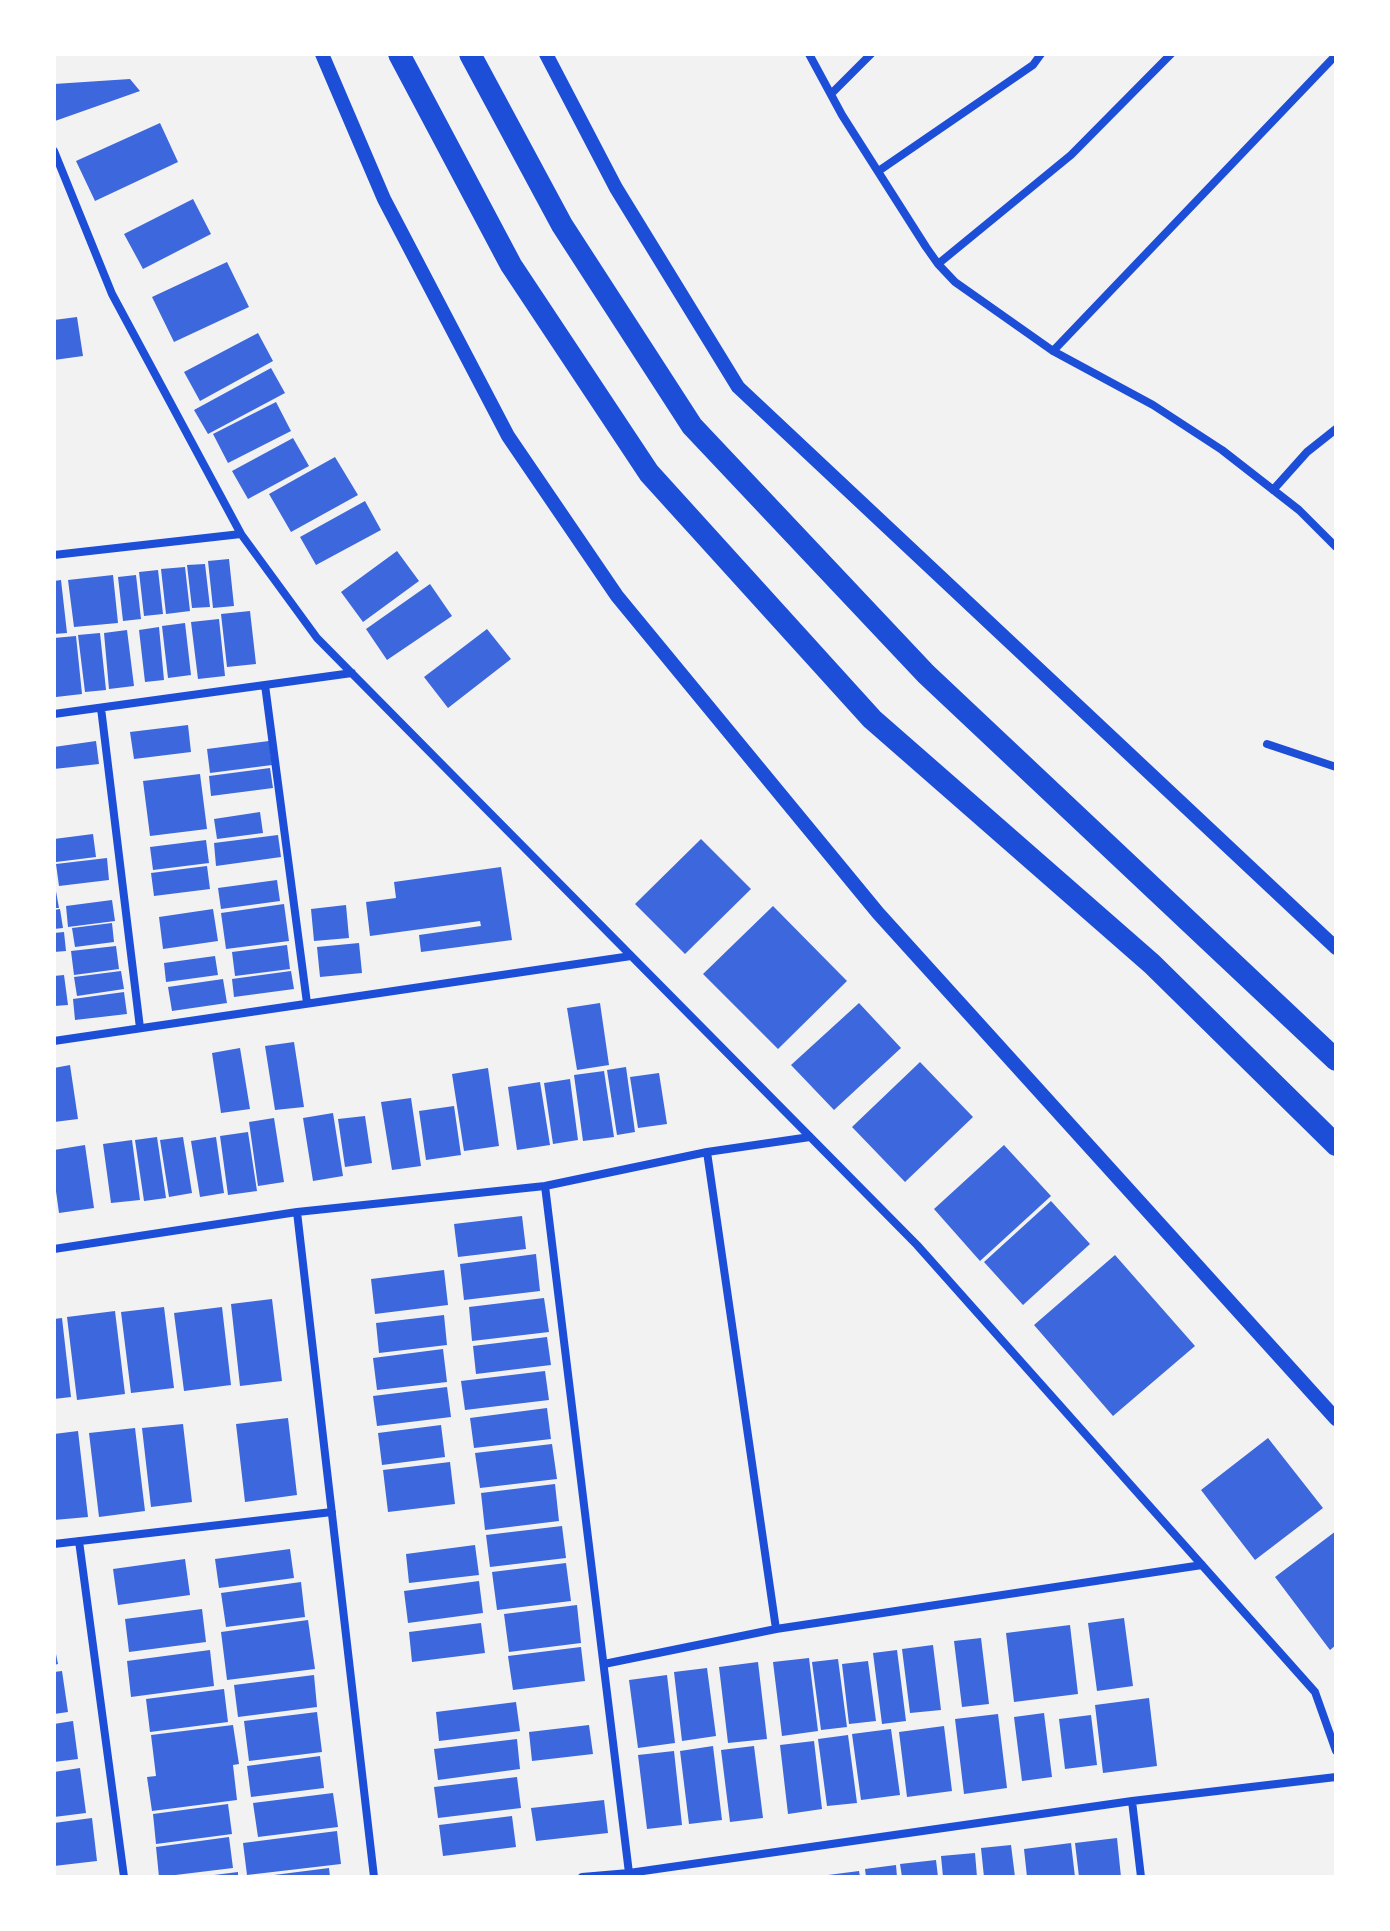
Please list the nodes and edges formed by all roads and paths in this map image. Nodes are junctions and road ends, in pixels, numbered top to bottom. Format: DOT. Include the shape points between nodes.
graph roads {
  1 [pos="322,54"];
  2 [pos="399,54"];
  3 [pos="470,54"];
  4 [pos="546,54"];
  5 [pos="809,54"];
  6 [pos="871,54"];
  7 [pos="1041,54"];
  8 [pos="1171,54"];
  9 [pos="1336,55"];
  10 [pos="831,94"];
  11 [pos="54,151"];
  12 [pos="880,170"];
  13 [pos="938,264"];
  14 [pos="1053,351"];
  15 [pos="1336,429"];
  16 [pos="1273,490"];
  17 [pos="241,534"];
  18 [pos="1336,547"];
  19 [pos="54,555"];
  20 [pos="352,673"];
  21 [pos="265,685"];
  22 [pos="101,708"];
  23 [pos="54,714"];
  24 [pos="1267,744"];
  25 [pos="1336,767"];
  26 [pos="1336,948"];
  27 [pos="631,956"];
  28 [pos="307,1003"];
  29 [pos="140,1028"];
  30 [pos="54,1041"];
  31 [pos="1336,1060"];
  32 [pos="810,1137"];
  33 [pos="1336,1145"];
  34 [pos="707,1152"];
  35 [pos="545,1186"];
  36 [pos="297,1212"];
  37 [pos="54,1249"];
  38 [pos="1336,1419"];
  39 [pos="332,1512"];
  40 [pos="79,1541"];
  41 [pos="54,1544"];
  42 [pos="1202,1565"];
  43 [pos="776,1629"];
  44 [pos="604,1664"];
  45 [pos="1336,1751"];
  46 [pos="1336,1777"];
  47 [pos="1132,1801"];
  48 [pos="629,1873"];
  49 [pos="124,1877"];
  50 [pos="374,1877"];
  51 [pos="582,1877"];
  52 [pos="1141,1877"];
  1 -- 38 [label="street" via="384,199 508,436 617,596 878,913"];
  2 -- 33 [label="highway" via="511,265 649,473 872,719 1152,964"];
  3 -- 31 [label="highway" via="562,225 692,426 926,674"];
  4 -- 26 [label="street" via="616,188 738,387"];
  5 -- 10 [label="street"];
  6 -- 10 [label="street"];
  7 -- 12 [label="street" via="1033,65"];
  8 -- 13 [label="street" via="1071,155"];
  9 -- 14 [label="street"];
  10 -- 12 [label="street"];
  11 -- 17 [label="street" via="112,294"];
  12 -- 13 [label="street"];
  13 -- 14 [label="street" via="955,282"];
  14 -- 16 [label="street" via="1153,405"];
  15 -- 16 [label="street"];
  16 -- 18 [label="street"];
  17 -- 19 [label="street"];
  17 -- 20 [label="street" via="317,638"];
  20 -- 21 [label="street"];
  20 -- 27 [label="street"];
  21 -- 22 [label="street"];
  21 -- 28 [label="street"];
  22 -- 23 [label="street"];
  22 -- 29 [label="street"];
  24 -- 25 [label="street"];
  27 -- 28 [label="street"];
  27 -- 32 [label="street"];
  28 -- 29 [label="street"];
  29 -- 30 [label="street"];
  32 -- 34 [label="street"];
  32 -- 42 [label="street" via="917,1245"];
  34 -- 35 [label="street"];
  34 -- 43 [label="street"];
  35 -- 36 [label="street"];
  35 -- 44 [label="street"];
  36 -- 37 [label="street"];
  36 -- 39 [label="street"];
  39 -- 40 [label="street"];
  39 -- 50 [label="street"];
  40 -- 41 [label="street"];
  40 -- 49 [label="street"];
  42 -- 43 [label="street"];
  42 -- 45 [label="street" via="1315,1692"];
  43 -- 44 [label="street"];
  44 -- 48 [label="street"];
  46 -- 47 [label="street"];
  47 -- 48 [label="street"];
  47 -- 52 [label="street"];
  48 -- 51 [label="street"];
}
